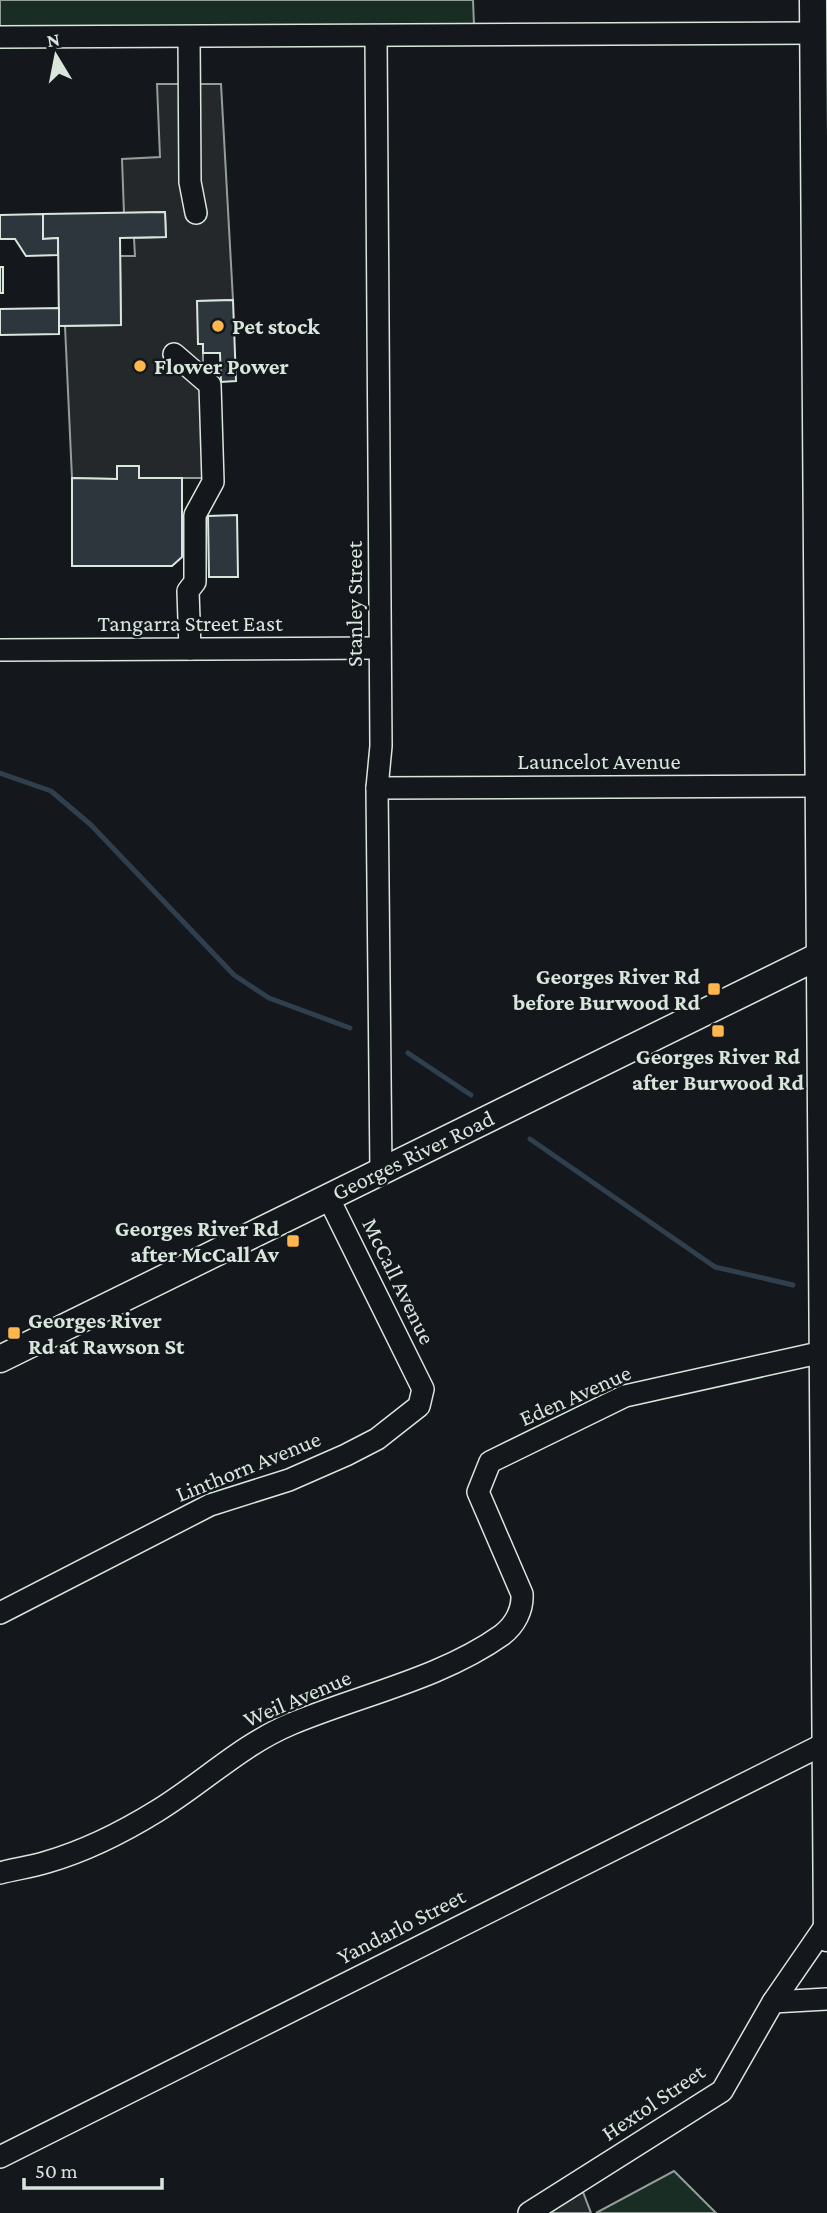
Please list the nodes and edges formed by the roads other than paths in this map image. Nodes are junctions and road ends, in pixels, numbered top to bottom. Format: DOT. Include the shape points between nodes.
graph roads {
  1 [pos="813,0"];
  2 [pos="813,33"];
  3 [pos="0,37"];
  4 [pos="189,37"];
  5 [pos="376,37"];
  6 [pos="197,213"];
  7 [pos="174,354"];
  8 [pos="822,534"];
  9 [pos="380,648"];
  10 [pos="190,649"];
  11 [pos="0,650"];
  12 [pos="821,786"];
  13 [pos="377,788"];
  14 [pos="824,953"];
  15 [pos="381,1171"];
  16 [pos="328,1197"];
  17 [pos="824,1247"];
  18 [pos="0,1359"];
  19 [pos="824,1365"];
  20 [pos="423,1389"];
  21 [pos="522,1594"];
  22 [pos="0,1614"];
  23 [pos="826,1743"];
  24 [pos="826,1857"];
  25 [pos="0,1873"];
  26 [pos="826,1925"];
  27 [pos="827,1938"];
  28 [pos="827,1999"];
  29 [pos="773,2002"];
  30 [pos="0,2157"];
  31 [pos="529,2213"];
  1 -- 2 [label="main road"];
  2 -- 5 [label="street"];
  2 -- 8 [label="main road"];
  3 -- 4 [label="street"];
  4 -- 5 [label="street"];
  4 -- 6 [label="street" via="190,181"];
  5 -- 9 [label="street, Stanley Street"];
  7 -- 10 [label="street" via="210,385 213,482 195,515 195,582 188,591"];
  8 -- 12 [label="main road"];
  9 -- 10 [label="street, Tangarra Street East"];
  9 -- 13 [label="street, Stanley Street"];
  10 -- 11 [label="street, Tangarra Street East"];
  12 -- 13 [label="street, Launcelot Avenue"];
  12 -- 14 [label="main road"];
  13 -- 15 [label="street, Stanley Street"];
  14 -- 15 [label="main road, Georges River Road"];
  14 -- 17 [label="main road"];
  15 -- 16 [label="main road, Georges River Road"];
  16 -- 18 [label="main road, Georges River Road"];
  16 -- 20 [label="street, McCall Avenue"];
  17 -- 19 [label="main road"];
  19 -- 21 [label="street, Eden Avenue" via="625,1396 490,1462 478,1492"];
  19 -- 23 [label="main road"];
  20 -- 22 [label="street, Linthorn Avenue" via="419,1406 410,1416 366,1444 289,1480 210,1505"];
  21 -- 25 [label="street, Weil Avenue" via="522,1606 512,1625 469,1653 280,1730 239,1751 158,1810 94,1844"];
  23 -- 24 [label="main road"];
  23 -- 30 [label="street, Yandarlo Street"];
  24 -- 26 [label="main road"];
  26 -- 27 [label="main road"];
  26 -- 29 [label="street, Hextol Street"];
  28 -- 29 [label="street"];
  29 -- 31 [label="street, Hextol Street" via="722,2091"];
}
